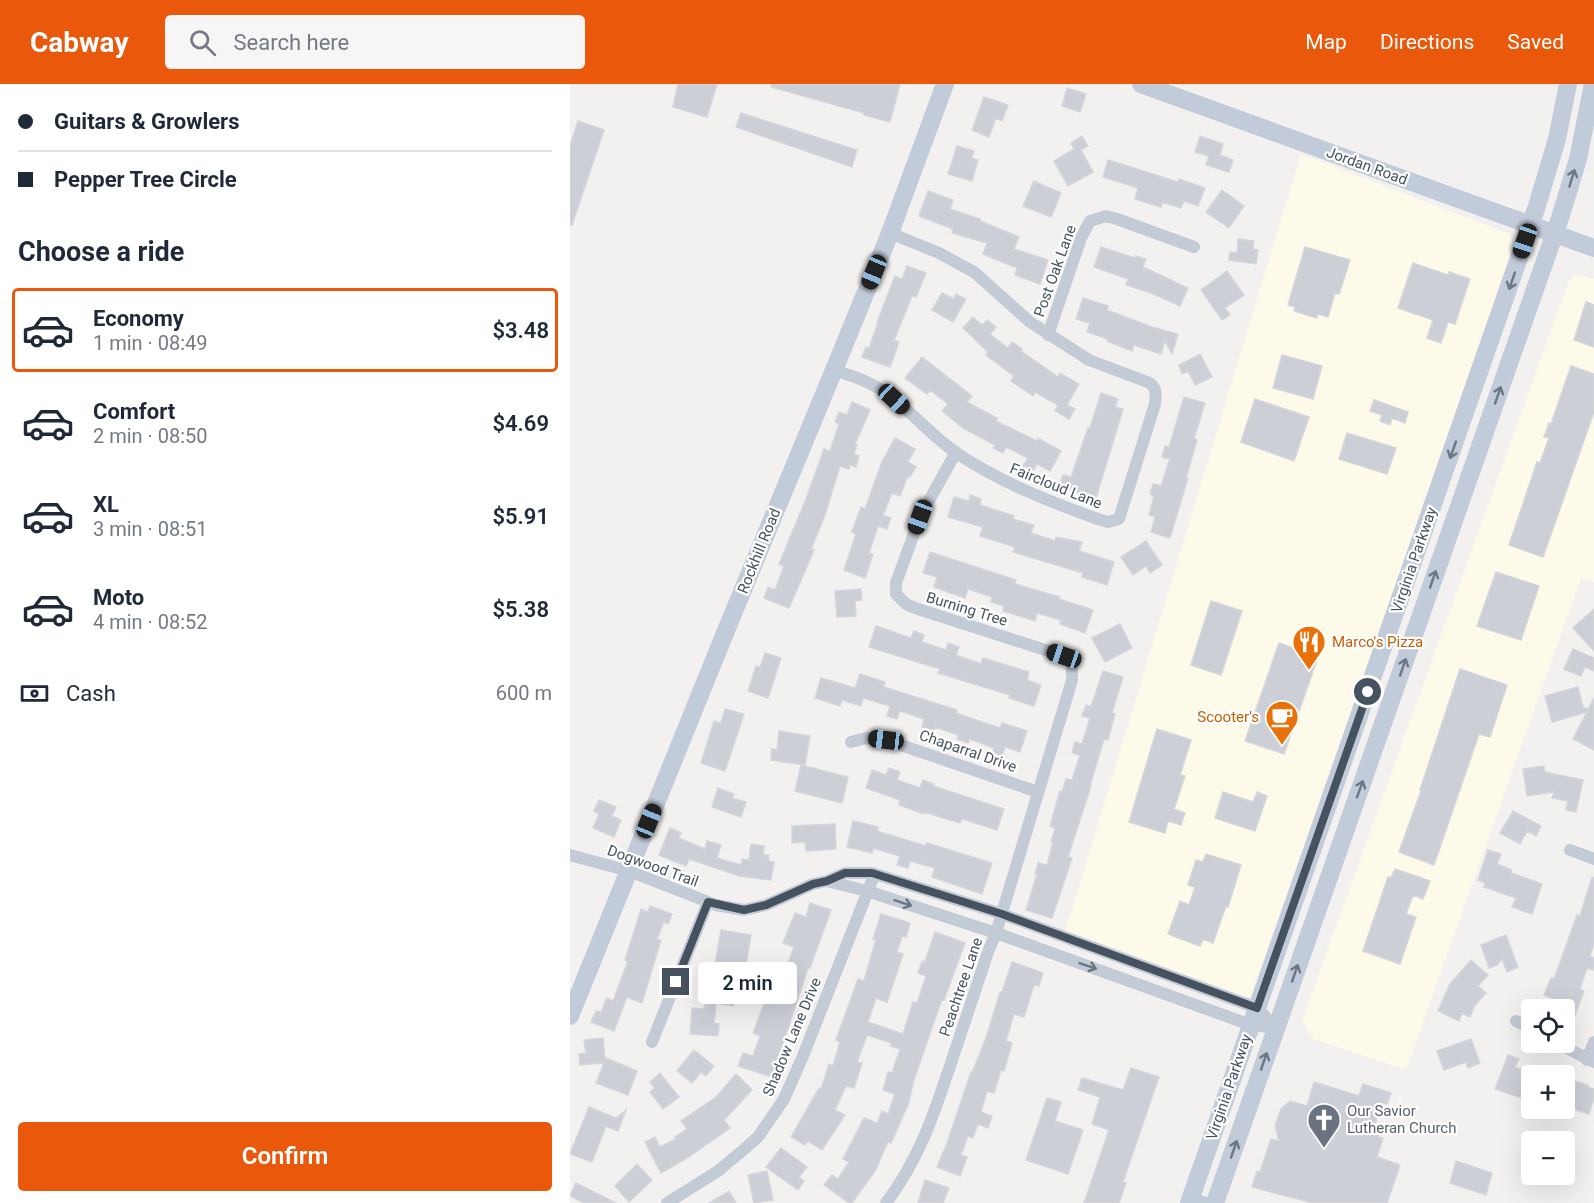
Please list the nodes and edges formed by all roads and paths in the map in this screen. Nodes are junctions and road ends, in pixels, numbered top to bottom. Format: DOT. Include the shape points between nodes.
graph roads {
  1 [pos="945,84"];
  2 [pos="1141,84"];
  3 [pos="1568,84"];
  4 [pos="1593,84"];
  5 [pos="1531,226"];
  6 [pos="890,233"];
  7 [pos="1554,234"];
  8 [pos="1194,247"];
  9 [pos="1594,248"];
  10 [pos="1048,335"];
  11 [pos="834,370"];
  12 [pos="956,452"];
  13 [pos="1391,625"];
  14 [pos="1414,634"];
  15 [pos="1074,667"];
  16 [pos="851,742"];
  17 [pos="1038,792"];
  18 [pos="1570,850"];
  19 [pos="570,855"];
  20 [pos="1594,859"];
  21 [pos="629,871"];
  22 [pos="872,873"];
  23 [pos="827,881"];
  24 [pos="867,891"];
  25 [pos="708,902"];
  26 [pos="1002,914"];
  27 [pos="996,933"];
  28 [pos="570,1016"];
  29 [pos="1254,1016"];
  30 [pos="1516,1021"];
  31 [pos="1521,1024"];
  32 [pos="1276,1028"];
  33 [pos="652,1042"];
  34 [pos="1594,1042"];
  35 [pos="1575,1053"];
  36 [pos="1591,1061"];
  37 [pos="1195,1201"];
  38 [pos="667,1203"];
  39 [pos="886,1203"];
  40 [pos="1215,1203"];
  1 -- 6 [label="main road, Rockhill Road"];
  2 -- 5 [label="main road, Jordan Road"];
  3 -- 5 [label="main road, Virginia Parkway" via="1557,139"];
  7 -- 4 [label="main road, Virginia Parkway, one-way" via="1578,159"];
  5 -- 7 [label="main road, Jordan Road"];
  5 -- 13 [label="main road, Virginia Parkway, one-way"];
  6 -- 10 [label="street" via="974,272"];
  6 -- 11 [label="main road, Rockhill Road"];
  7 -- 9 [label="main road, Jordan Road"];
  14 -- 7 [label="main road, Virginia Parkway, one-way"];
  8 -- 10 [label="street, Post Oak Lane" via="1106,216 1090,221"];
  10 -- 12 [label="street, Faircloud Lane" via="1089,360 1154,387 1156,392 1119,519 1108,522 1030,494"];
  11 -- 12 [label="street, Faircloud Lane" via="884,391"];
  11 -- 21 [label="main road, Rockhill Road"];
  12 -- 15 [label="street, Burning Tree" via="920,517 896,583 896,594 915,608 1064,656"];
  13 -- 14 [label="main road"];
  13 -- 29 [label="main road, Virginia Parkway"];
  32 -- 14 [label="main road, Virginia Parkway, one-way"];
  15 -- 17 [label="street, Peachtree Lane"];
  16 -- 17 [label="street, Chaparral Drive" via="866,738 886,740"];
  17 -- 26 [label="street, Peachtree Lane"];
  18 -- 20 [label="street"];
  19 -- 21 [label="street, Dogwood Trail"];
  21 -- 25 [label="street, Dogwood Trail"];
  21 -- 28 [label="main road, Rockhill Road"];
  22 -- 23 [label="street, Dogwood Trail" via="845,873"];
  22 -- 24 [label="street, Shadow Lane Drive"];
  22 -- 26 [label="street, Dogwood Trail"];
  23 -- 24 [label="street, Dogwood Trail"];
  23 -- 25 [label="street, Dogwood Trail" via="744,910"];
  24 -- 27 [label="street, Dogwood Trail, one-way"];
  24 -- 38 [label="street, Shadow Lane Drive" via="784,1099 758,1137 718,1171"];
  25 -- 33 [label="street"];
  26 -- 27 [label="street, Peachtree Lane"];
  26 -- 29 [label="street, Dogwood Trail"];
  27 -- 29 [label="street, Dogwood Trail, one-way"];
  27 -- 39 [label="street, Peachtree Lane" via="919,1151"];
  29 -- 32 [label="street, Dogwood Trail"];
  29 -- 37 [label="main road, Virginia Parkway"];
  30 -- 31 [label="street"];
  40 -- 32 [label="main road, Virginia Parkway, one-way"];
  34 -- 36 [label="street"];
  35 -- 36 [label="street"];
}
